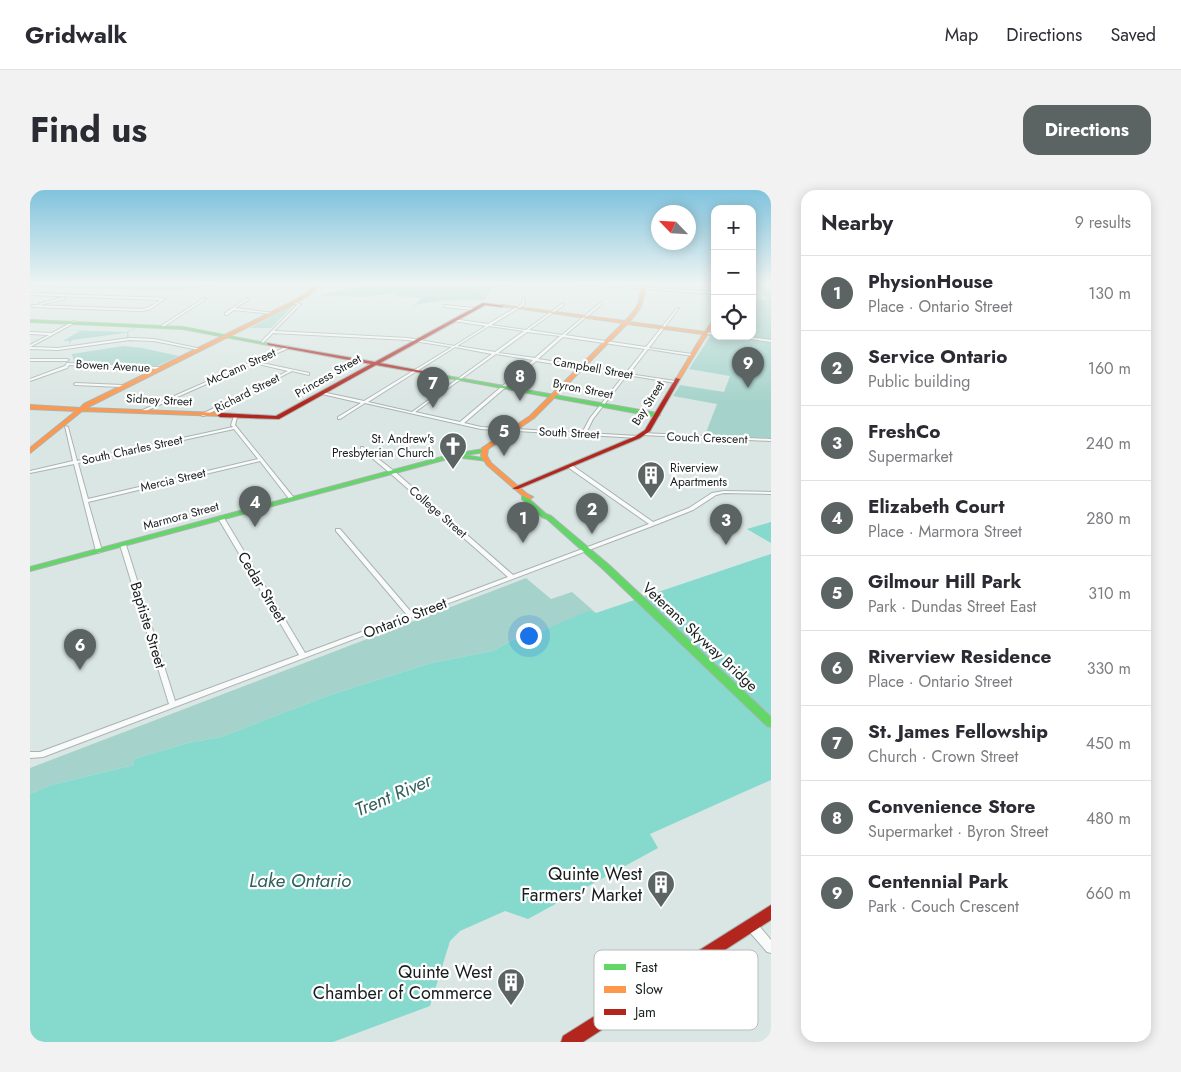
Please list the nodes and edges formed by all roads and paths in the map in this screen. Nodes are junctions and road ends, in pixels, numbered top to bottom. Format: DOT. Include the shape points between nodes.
graph roads {
  1 [pos="73,323"];
  2 [pos="91,323"];
  3 [pos="167,323"];
  4 [pos="252,323"];
  5 [pos="281,323"];
  6 [pos="449,323"];
  7 [pos="473,323"];
  8 [pos="492,323"];
  9 [pos="536,323"];
  10 [pos="579,323"];
  11 [pos="623,323"];
  12 [pos="630,323"];
  13 [pos="667,323"];
  14 [pos="489,325"];
  15 [pos="162,326"];
  16 [pos="664,327"];
  17 [pos="526,330"];
  18 [pos="272,332"];
  19 [pos="710,333"];
  20 [pos="30,334"];
  21 [pos="52,334"];
  22 [pos="226,336"];
  23 [pos="564,336"];
  24 [pos="756,339"];
  25 [pos="419,340"];
  26 [pos="771,341"];
  27 [pos="262,342"];
  28 [pos="604,342"];
  29 [pos="456,346"];
  30 [pos="30,347"];
  31 [pos="288,347"];
  32 [pos="68,348"];
  33 [pos="647,348"];
  34 [pos="199,349"];
  35 [pos="494,352"];
  36 [pos="692,355"];
  37 [pos="536,359"];
  38 [pos="30,360"];
  39 [pos="68,362"];
  40 [pos="254,362"];
  41 [pos="376,363"];
  42 [pos="582,366"];
  43 [pos="159,368"];
  44 [pos="292,370"];
  45 [pos="416,371"];
  46 [pos="308,374"];
  47 [pos="626,374"];
  48 [pos="459,379"];
  49 [pos="30,380"];
  50 [pos="675,382"];
  51 [pos="76,384"];
  52 [pos="122,386"];
  53 [pos="503,387"];
  54 [pos="323,393"];
  55 [pos="552,396"];
  56 [pos="364,402"];
  57 [pos="602,405"];
  58 [pos="30,407"];
  59 [pos="79,409"];
  60 [pos="140,412"];
  61 [pos="412,413"];
  62 [pos="203,415"];
  63 [pos="286,415"];
  64 [pos="656,415"];
  65 [pos="235,417"];
  66 [pos="339,418"];
  67 [pos="460,424"];
  68 [pos="66,427"];
  69 [pos="235,428"];
  70 [pos="513,430"];
  71 [pos="583,434"];
  72 [pos="641,436"];
  73 [pos="771,440"];
  74 [pos="362,448"];
  75 [pos="30,451"];
  76 [pos="485,455"];
  77 [pos="260,460"];
  78 [pos="75,463"];
  79 [pos="571,467"];
  80 [pos="30,472"];
  81 [pos="392,472"];
  82 [pos="516,488"];
  83 [pos="771,492"];
  84 [pos="292,500"];
  85 [pos="86,501"];
  86 [pos="222,518"];
  87 [pos="653,524"];
  88 [pos="338,530"];
  89 [pos="122,545"];
  90 [pos="586,550"];
  91 [pos="98,551"];
  92 [pos="30,569"];
  93 [pos="512,578"];
  94 [pos="410,616"];
  95 [pos="303,656"];
  96 [pos="172,705"];
  97 [pos="771,723"];
  98 [pos="30,755"];
  99 [pos="771,912"];
  100 [pos="751,925"];
  101 [pos="771,948"];
  102 [pos="712,950"];
  103 [pos="594,1026"];
  104 [pos="569,1042"];
  1 -- 21 [label="street"];
  2 -- 15 [label="street, Byron Street"];
  3 -- 15 [label="street"];
  4 -- 22 [label="street"];
  5 -- 18 [label="street"];
  6 -- 25 [label="street, Princess Street"];
  7 -- 14 [label="street"];
  8 -- 14 [label="street"];
  9 -- 17 [label="street"];
  10 -- 23 [label="street"];
  11 -- 28 [label="street"];
  12 -- 16 [label="street"];
  13 -- 16 [label="street"];
  14 -- 17 [label="street"];
  14 -- 29 [label="street"];
  15 -- 22 [label="street, Byron Street"];
  16 -- 19 [label="street"];
  16 -- 33 [label="street"];
  17 -- 23 [label="street"];
  17 -- 35 [label="street"];
  18 -- 25 [label="street, Campbell Street"];
  18 -- 27 [label="street"];
  19 -- 36 [label="street, Bay Street"];
  20 -- 21 [label="street"];
  21 -- 30 [label="street"];
  22 -- 27 [label="street, Byron Street"];
  22 -- 34 [label="street"];
  23 -- 28 [label="street"];
  23 -- 37 [label="street"];
  24 -- 26 [label="street"];
  25 -- 29 [label="street, Campbell Street"];
  25 -- 41 [label="street, Princess Street"];
  27 -- 31 [label="street, Byron Street"];
  28 -- 33 [label="street"];
  28 -- 42 [label="street"];
  29 -- 35 [label="street, Campbell Street"];
  29 -- 45 [label="street"];
  30 -- 32 [label="street"];
  31 -- 40 [label="street, McCann Street"];
  31 -- 41 [label="street, Byron Street"];
  32 -- 34 [label="street" via="129,339 154,340"];
  32 -- 39 [label="street"];
  33 -- 36 [label="street"];
  33 -- 47 [label="street"];
  34 -- 43 [label="street"];
  35 -- 37 [label="street, Campbell Street"];
  35 -- 48 [label="street"];
  36 -- 50 [label="street, Bay Street"];
  37 -- 42 [label="street, Campbell Street"];
  37 -- 53 [label="street"];
  38 -- 39 [label="street, Bowen Avenue"];
  39 -- 43 [label="street, Bowen Avenue"];
  39 -- 49 [label="street" via="66,367"];
  40 -- 44 [label="street"];
  40 -- 60 [label="street, McCann Street"];
  41 -- 45 [label="street, Byron Street"];
  41 -- 54 [label="street, Princess Street"];
  42 -- 47 [label="street, Campbell Street"];
  42 -- 55 [label="street"];
  43 -- 52 [label="street"];
  44 -- 46 [label="street"];
  44 -- 62 [label="street, Richard Street"];
  45 -- 48 [label="street, Byron Street"];
  45 -- 56 [label="street"];
  47 -- 50 [label="street, Campbell Street"];
  47 -- 57 [label="street"];
  48 -- 53 [label="street, Byron Street"];
  48 -- 61 [label="street"];
  50 -- 64 [label="street, Bay Street"];
  51 -- 52 [label="street"];
  52 -- 59 [label="street"];
  53 -- 55 [label="street, Byron Street"];
  53 -- 67 [label="street"];
  54 -- 56 [label="street, South Street"];
  54 -- 63 [label="street, Princess Street"];
  55 -- 57 [label="street, Byron Street"];
  55 -- 70 [label="street"];
  56 -- 61 [label="street, South Street"];
  56 -- 66 [label="street"];
  57 -- 64 [label="street, Byron Street"];
  57 -- 71 [label="street"];
  58 -- 59 [label="street, Sidney Street"];
  59 -- 60 [label="street, Sidney Street"];
  59 -- 75 [label="street"];
  60 -- 62 [label="street, Sidney Street"];
  61 -- 67 [label="street, South Street"];
  62 -- 65 [label="street, Sidney Street"];
  63 -- 65 [label="street, Sidney Street" via="274,418"];
  64 -- 72 [label="street, Bay Street"];
  65 -- 69 [label="street" via="232,423"];
  67 -- 70 [label="street, South Street"];
  68 -- 78 [label="street"];
  69 -- 77 [label="street"];
  69 -- 78 [label="street, South Charles Street"];
  70 -- 71 [label="street, South Street"];
  70 -- 76 [label="street" via="492,440"];
  71 -- 72 [label="street, South Street"];
  72 -- 73 [label="street, Couch Crescent"];
  72 -- 79 [label="street, Bay Street"];
  74 -- 81 [label="street, College Street"];
  76 -- 81 [label="street, Marmora Street" via="455,455"];
  76 -- 82 [label="street, Veterans Skyway Bridge"];
  77 -- 84 [label="street"];
  77 -- 85 [label="street, Mercia Street"];
  78 -- 80 [label="street, South Charles Street"];
  78 -- 85 [label="street"];
  79 -- 82 [label="street, Bay Street"];
  79 -- 87 [label="street"];
  81 -- 84 [label="street, Marmora Street"];
  81 -- 93 [label="street, College Street"];
  82 -- 90 [label="street, Veterans Skyway Bridge" via="550,514 549,517"];
  83 -- 87 [label="street, Ontario Street" via="719,493 691,509"];
  84 -- 86 [label="street, Marmora Street"];
  85 -- 91 [label="street"];
  86 -- 89 [label="street, Marmora Street"];
  86 -- 95 [label="street, Cedar Street"];
  87 -- 90 [label="street, Ontario Street"];
  88 -- 94 [label="street"];
  89 -- 91 [label="street, Marmora Street"];
  89 -- 96 [label="street, Baptiste Street"];
  90 -- 93 [label="street, Ontario Street"];
  90 -- 97 [label="street, Veterans Skyway Bridge"];
  91 -- 92 [label="street, Marmora Street"];
  93 -- 94 [label="street, Ontario Street"];
  94 -- 95 [label="street, Ontario Street"];
  95 -- 96 [label="street, Ontario Street"];
  96 -- 98 [label="street, Ontario Street" via="40,755"];
  99 -- 100 [label="street"];
  100 -- 101 [label="street"];
  100 -- 102 [label="street"];
  103 -- 104 [label="street"];
}
